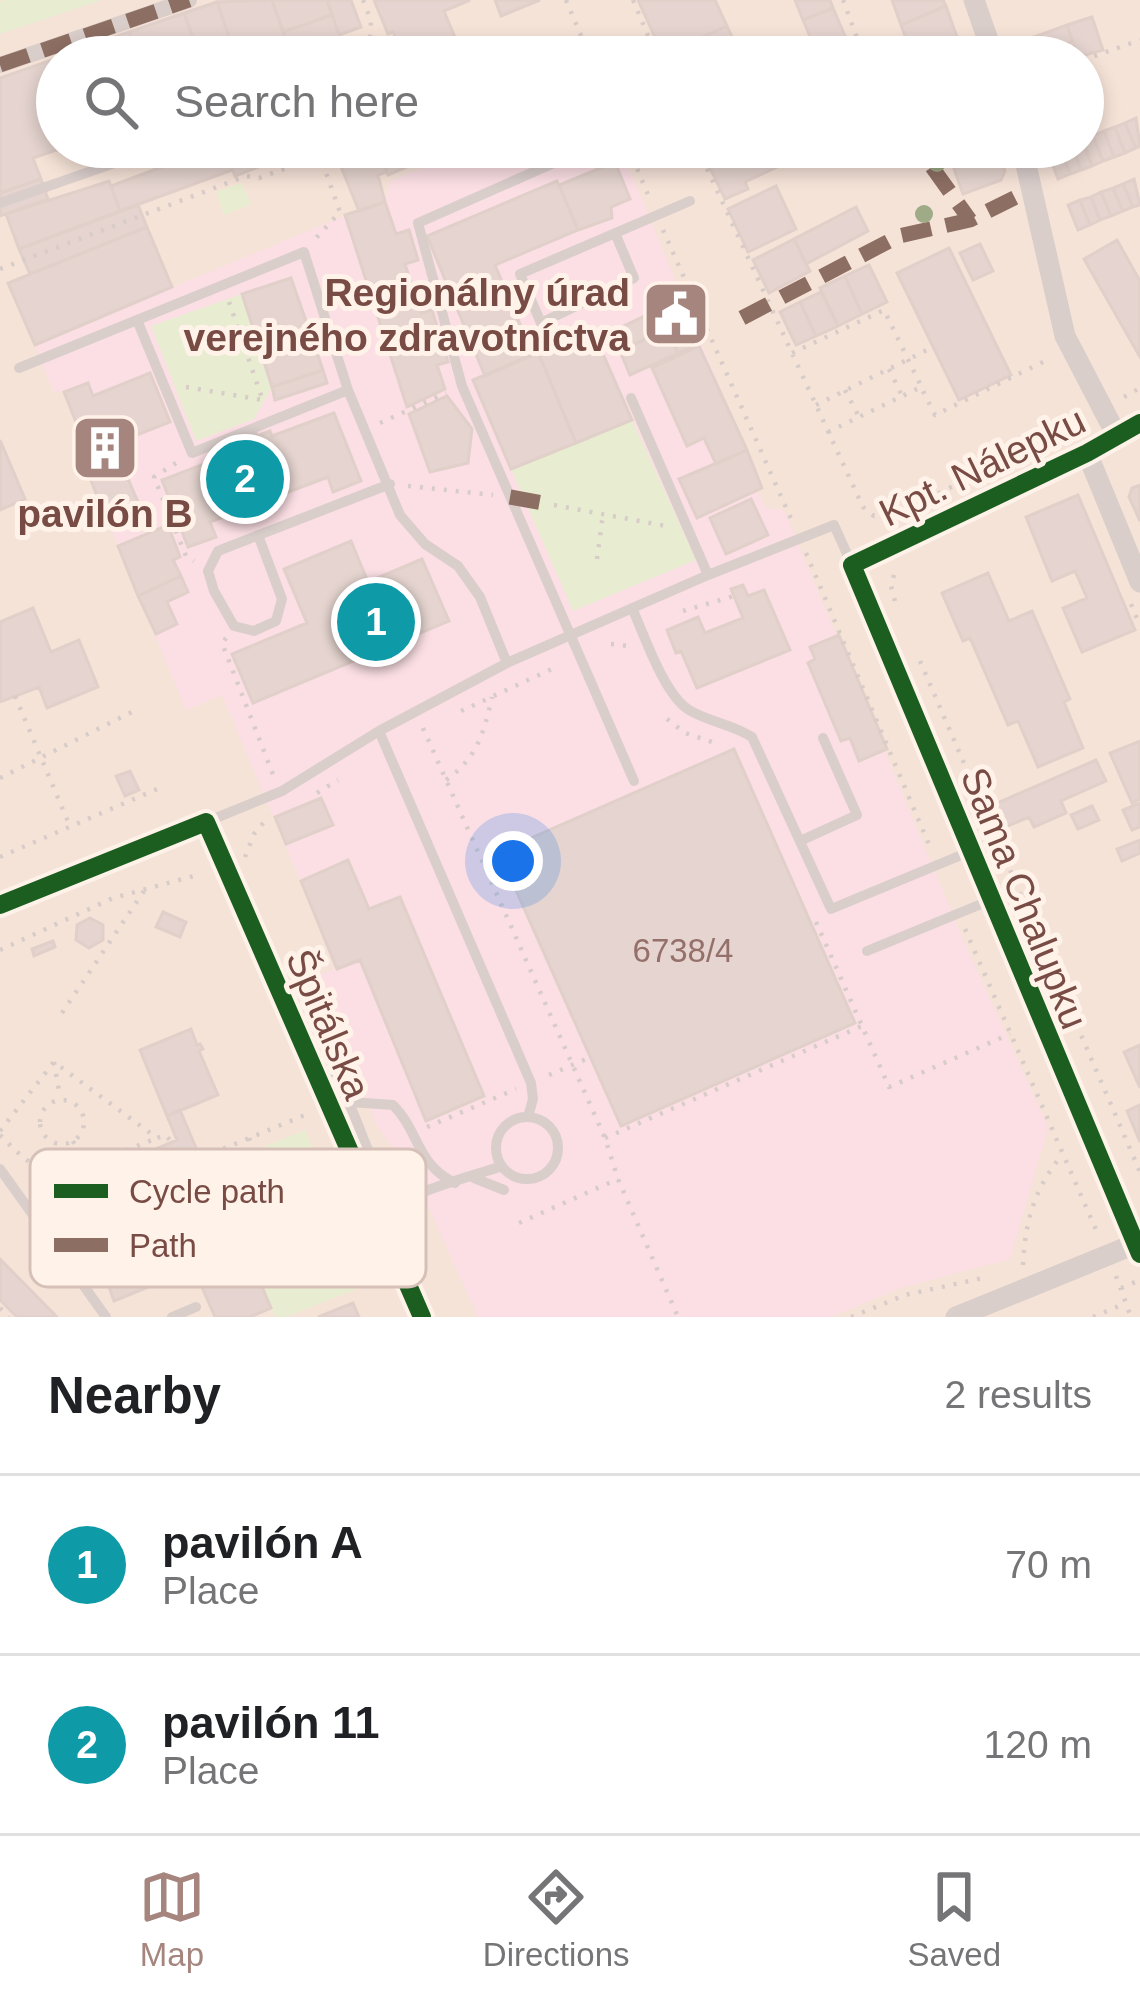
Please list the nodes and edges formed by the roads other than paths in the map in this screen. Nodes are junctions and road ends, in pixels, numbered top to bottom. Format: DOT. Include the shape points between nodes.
graph roads {
  1 [pos="188,0"];
  2 [pos="974,0"];
  3 [pos="84,36"];
  4 [pos="987,36"];
  5 [pos="36,53"];
  6 [pos="0,65"];
  7 [pos="100,168"];
  8 [pos="542,168"];
  9 [pos="1027,168"];
  10 [pos="690,201"];
  11 [pos="0,203"];
  12 [pos="615,233"];
  13 [pos="136,320"];
  14 [pos="20,368"];
  15 [pos="348,390"];
  16 [pos="631,398"];
  17 [pos="1140,423"];
  18 [pos="1118,436"];
  19 [pos="1087,453"];
  20 [pos="390,484"];
  21 [pos="834,525"];
  22 [pos="258,535"];
  23 [pos="852,565"];
  24 [pos="708,575"];
  25 [pos="1140,582"];
  26 [pos="632,608"];
  27 [pos="571,635"];
  28 [pos="507,663"];
  29 [pos="379,731"];
  30 [pos="823,738"];
  31 [pos="634,781"];
  32 [pos="206,822"];
  33 [pos="800,841"];
  34 [pos="971,851"];
  35 [pos="991,899"];
  36 [pos="0,905"];
  37 [pos="867,951"];
  38 [pos="302,1045"];
  39 [pos="349,1102"];
  40 [pos="529,1117"];
  41 [pos="347,1149"];
  42 [pos="369,1149"];
  43 [pos="419,1149"];
  44 [pos="426,1161"];
  45 [pos="502,1166"];
  46 [pos="0,1169"];
  47 [pos="470,1177"];
  48 [pos="455,1183"];
  49 [pos="504,1190"];
  50 [pos="426,1193"];
  51 [pos="30,1211"];
  52 [pos="1138,1246"];
  53 [pos="84,1287"];
  54 [pos="410,1287"];
  55 [pos="417,1287"];
  56 [pos="196,1307"];
  57 [pos="106,1317"];
  58 [pos="172,1317"];
  59 [pos="424,1317"];
  60 [pos="956,1317"];
  1 -- 3 [label="street"];
  2 -- 4 [label="street"];
  5 -- 6 [label="street"];
  7 -- 11 [label="lane"];
  8 -- 27 [label="lane" via="418,223 461,386"];
  9 -- 18 [label="street" via="1065,335"];
  10 -- 12 [label="lane"];
  12 -- 12 [label="lane" via="520,274 541,323 634,278"];
  13 -- 14 [label="lane"];
  13 -- 15 [label="lane" via="192,453"];
  13 -- 15 [label="lane" via="304,252"];
  15 -- 20 [label="lane"];
  16 -- 24 [label="lane"];
  17 -- 18 [label="street, Kpt. Nálepku"];
  18 -- 19 [label="street, Kpt. Nálepku"];
  19 -- 23 [label="street, Kpt. Nálepku"];
  19 -- 25 [label="street"];
  20 -- 22 [label="lane"];
  20 -- 28 [label="lane" via="400,515 480,597"];
  21 -- 23 [label="lane, Sama Chalupku"];
  21 -- 24 [label="lane, Kpt. Nálepku"];
  22 -- 22 [label="lane" via="282,599 276,621 254,631 234,626 208,571 218,551"];
  23 -- 34 [label="street, Sama Chalupku"];
  24 -- 26 [label="lane, Kpt. Nálepku"];
  26 -- 27 [label="lane, Kpt. Nálepku"];
  26 -- 33 [label="lane" via="686,709 752,737"];
  27 -- 28 [label="lane, Kpt. Nálepku"];
  27 -- 31 [label="lane"];
  28 -- 29 [label="lane, Kpt. Nálepku"];
  29 -- 32 [label="lane, Kpt. Nálepku" via="282,791"];
  29 -- 40 [label="lane" via="531,1083"];
  30 -- 33 [label="lane" via="857,815"];
  32 -- 36 [label="street"];
  32 -- 38 [label="street, Špitálska"];
  33 -- 34 [label="lane" via="831,909"];
  34 -- 35 [label="street, Sama Chalupku"];
  35 -- 37 [label="lane"];
  35 -- 52 [label="street, Sama Chalupku"];
  38 -- 39 [label="lane"];
  38 -- 41 [label="street, Špitálska"];
  39 -- 42 [label="lane"];
  39 -- 43 [label="lane" via="393,1105"];
  40 -- 45 [label="lane" via="497,1140"];
  40 -- 45 [label="lane" via="556,1135 556,1162 530,1180"];
  44 -- 48 [label="lane"];
  45 -- 47 [label="lane"];
  46 -- 51 [label="lane"];
  47 -- 48 [label="lane"];
  47 -- 49 [label="lane"];
  48 -- 50 [label="lane"];
  52 -- 60 [label="street"];
  53 -- 57 [label="lane"];
  54 -- 59 [label="street, Špitálska"];
  55 -- 59 [label="lane"];
  56 -- 58 [label="lane"];
}
